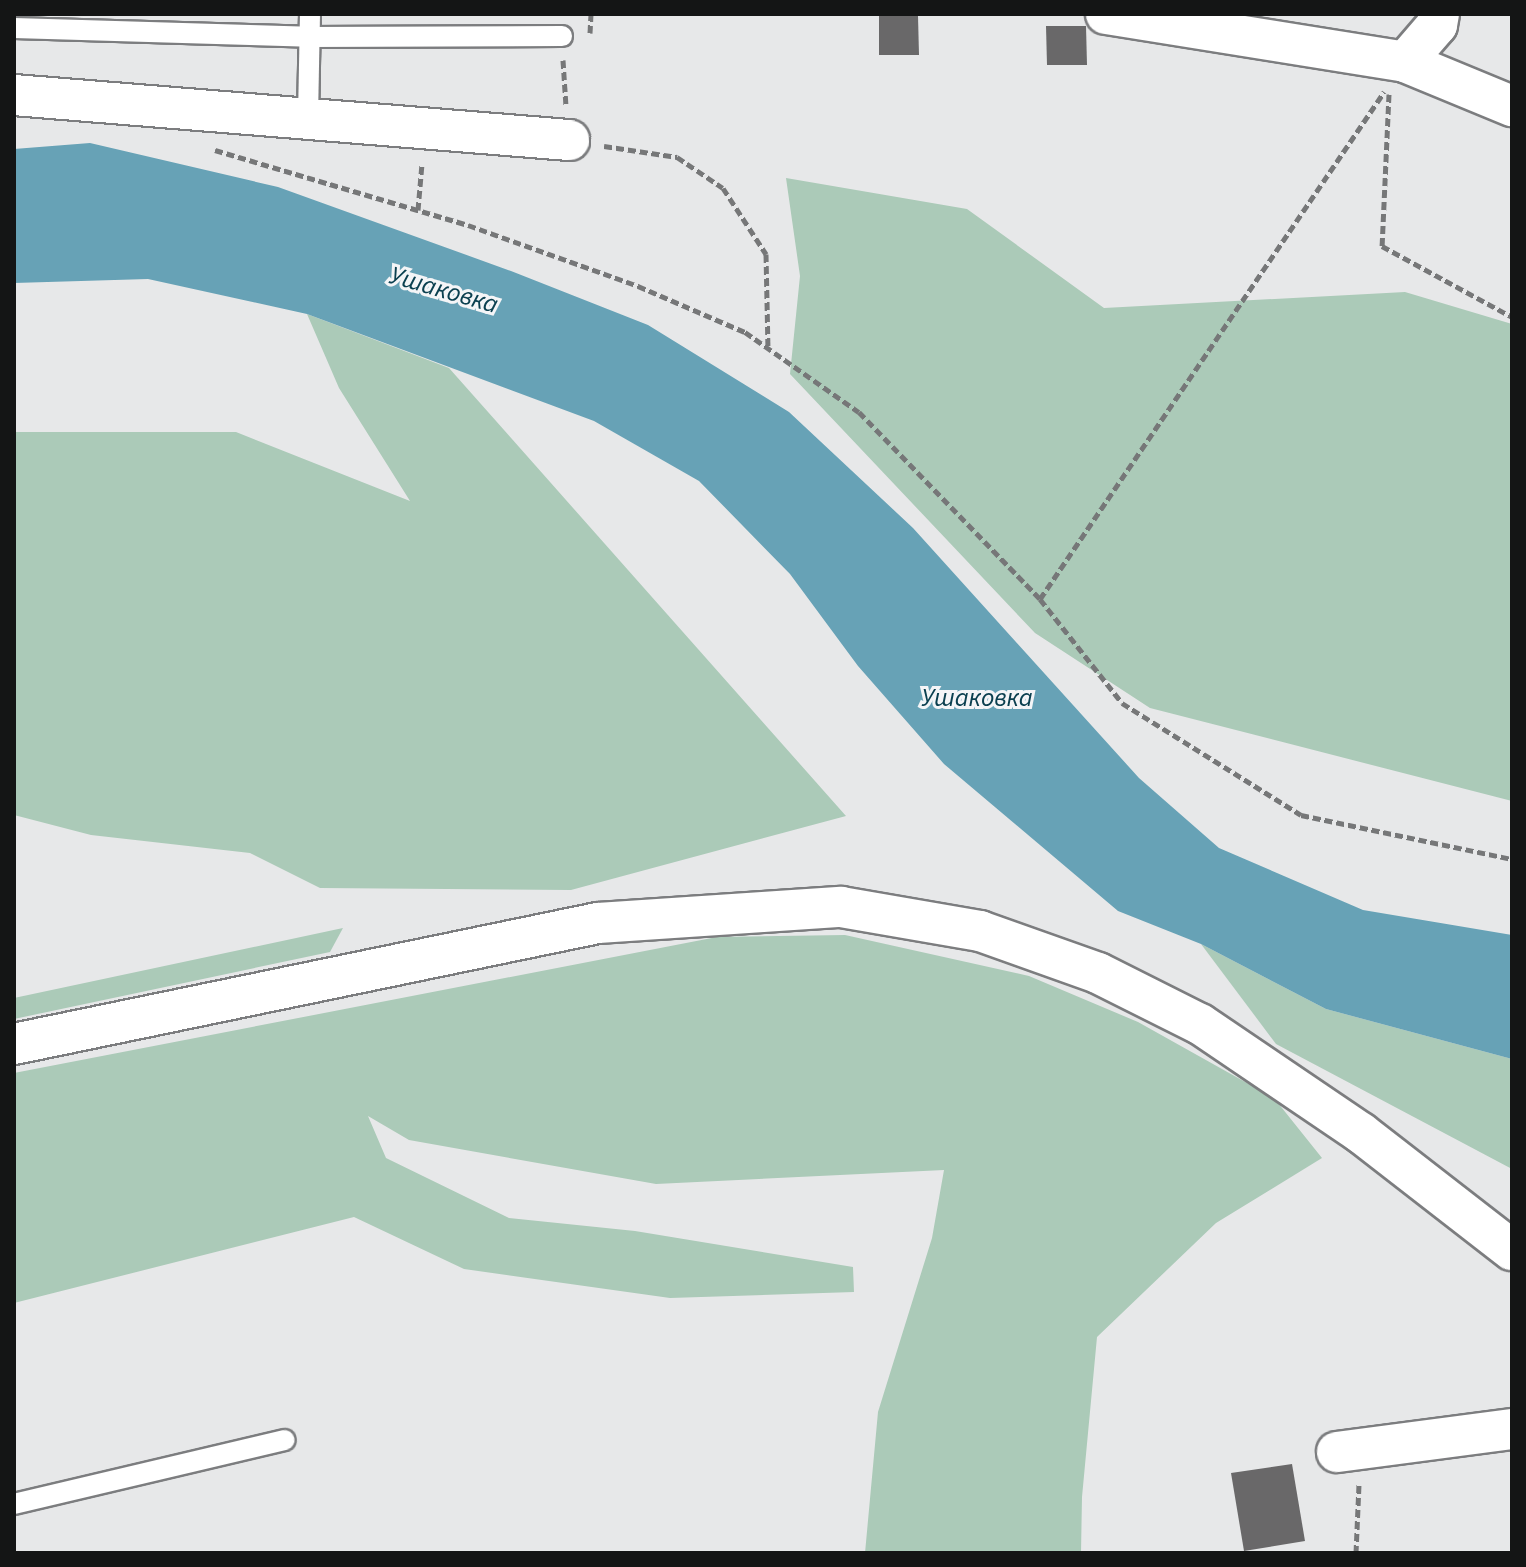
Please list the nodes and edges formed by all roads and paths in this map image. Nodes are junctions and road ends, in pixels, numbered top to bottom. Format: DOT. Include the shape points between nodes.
graph roads {
  1 [pos="310,14"];
  2 [pos="1106,14"];
  3 [pos="1439,14"];
  4 [pos="14,28"];
  5 [pos="562,36"];
  6 [pos="309,37"];
  7 [pos="1405,62"];
  8 [pos="14,95"];
  9 [pos="1512,106"];
  10 [pos="308,118"];
  11 [pos="425,128"];
  12 [pos="569,140"];
  13 [pos="200,146"];
  14 [pos="418,210"];
  15 [pos="1512,317"];
  16 [pos="768,348"];
  17 [pos="1040,599"];
  18 [pos="1512,859"];
  19 [pos="14,1044"];
  20 [pos="1512,1250"];
  21 [pos="1512,1429"];
  22 [pos="285,1440"];
  23 [pos="1348,1460"];
  24 [pos="14,1504"];
  25 [pos="1356,1553"];
  1 -- 6 [label="lane"];
  2 -- 7 [label="street"];
  3 -- 7 [label="street" via="1437,25"];
  4 -- 6 [label="lane"];
  5 -- 6 [label="lane"];
  5 -- 12 [label="path"];
  6 -- 10 [label="lane"];
  7 -- 9 [label="street"];
  8 -- 10 [label="street"];
  10 -- 11 [label="street"];
  11 -- 12 [label="street"];
  11 -- 14 [label="path"];
  12 -- 16 [label="path" via="677,157 723,188 766,254"];
  13 -- 14 [label="path"];
  14 -- 16 [label="path" via="638,286 745,332"];
  15 -- 17 [label="path" via="1382,246 1389,85"];
  16 -- 17 [label="path" via="859,412"];
  17 -- 18 [label="path" via="1122,703 1301,815"];
  19 -- 20 [label="street" via="598,923 841,907 980,931 1098,973 1200,1024 1361,1133"];
  21 -- 23 [label="street"];
  22 -- 24 [label="lane"];
  23 -- 25 [label="path"];
}
